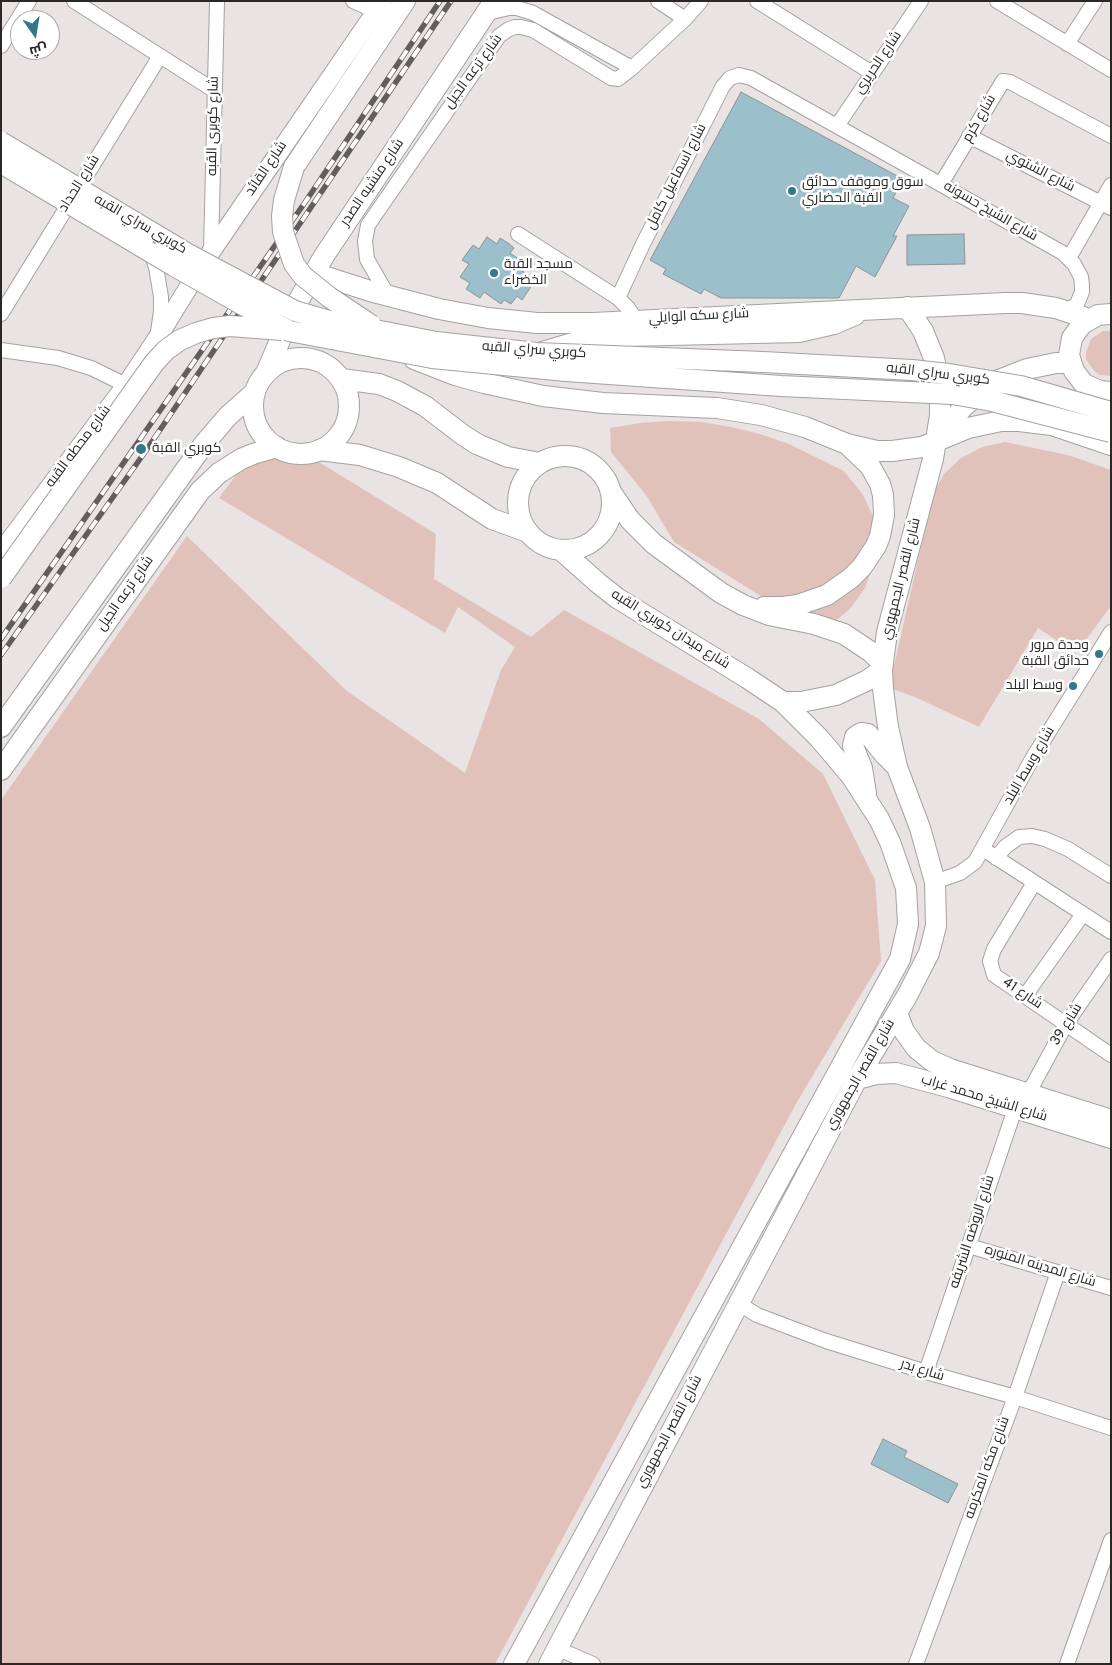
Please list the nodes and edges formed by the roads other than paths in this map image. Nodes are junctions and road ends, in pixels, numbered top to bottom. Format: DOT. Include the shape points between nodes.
graph roads {
  1 [pos="29,1"];
  2 [pos="74,1"];
  3 [pos="217,1"];
  4 [pos="352,1"];
  5 [pos="405,1"];
  6 [pos="658,1"];
  7 [pos="701,1"];
  8 [pos="757,1"];
  9 [pos="921,1"];
  10 [pos="997,1"];
  11 [pos="1095,1"];
  12 [pos="1012,5"];
  13 [pos="380,6"];
  14 [pos="490,8"];
  15 [pos="685,19"];
  16 [pos="1067,44"];
  17 [pos="1,46"];
  18 [pos="160,56"];
  19 [pos="632,68"];
  20 [pos="1110,70"];
  21 [pos="872,73"];
  22 [pos="751,78"];
  23 [pos="215,90"];
  24 [pos="837,126"];
  25 [pos="969,136"];
  26 [pos="1111,136"];
  27 [pos="1,142"];
  28 [pos="1,162"];
  29 [pos="941,184"];
  30 [pos="1111,185"];
  31 [pos="70,202"];
  32 [pos="1106,205"];
  33 [pos="518,234"];
  34 [pos="151,254"];
  35 [pos="208,256"];
  36 [pos="1069,258"];
  37 [pos="314,273"];
  38 [pos="351,285"];
  39 [pos="388,296"];
  40 [pos="618,298"];
  41 [pos="907,307"];
  42 [pos="867,309"];
  43 [pos="1067,312"];
  44 [pos="1,314"];
  45 [pos="1111,314"];
  46 [pos="1089,319"];
  47 [pos="636,320"];
  48 [pos="288,331"];
  49 [pos="379,331"];
  50 [pos="156,340"];
  51 [pos="1,350"];
  52 [pos="399,352"];
  53 [pos="537,353"];
  54 [pos="315,360"];
  55 [pos="1071,363"];
  56 [pos="266,373"];
  57 [pos="340,379"];
  58 [pos="126,385"];
  59 [pos="255,392"];
  60 [pos="1111,392"];
  61 [pos="1111,412"];
  62 [pos="1111,432"];
  63 [pos="937,442"];
  64 [pos="847,444"];
  65 [pos="1111,445"];
  66 [pos="277,447"];
  67 [pos="318,450"];
  68 [pos="540,463"];
  69 [pos="611,492"];
  70 [pos="528,532"];
  71 [pos="562,551"];
  72 [pos="1,552"];
  73 [pos="1,578"];
  74 [pos="97,596"];
  75 [pos="743,605"];
  76 [pos="116,609"];
  77 [pos="1111,632"];
  78 [pos="883,667"];
  79 [pos="783,702"];
  80 [pos="1,727"];
  81 [pos="898,767"];
  82 [pos="1,770"];
  83 [pos="866,798"];
  84 [pos="982,850"];
  85 [pos="996,858"];
  86 [pos="1111,876"];
  87 [pos="934,882"];
  88 [pos="1034,884"];
  89 [pos="1083,914"];
  90 [pos="1111,932"];
  91 [pos="1111,960"];
  92 [pos="1025,996"];
  93 [pos="897,1013"];
  94 [pos="1066,1024"];
  95 [pos="1109,1050"];
  96 [pos="857,1080"];
  97 [pos="1021,1098"];
  98 [pos="1111,1120"];
  99 [pos="1111,1138"];
  100 [pos="969,1246"];
  101 [pos="1058,1272"];
  102 [pos="1111,1288"];
  103 [pos="738,1303"];
  104 [pos="926,1372"];
  105 [pos="1015,1398"];
  106 [pos="1111,1428"];
  107 [pos="1111,1540"];
  108 [pos="552,1656"];
  109 [pos="514,1664"];
  110 [pos="593,1664"];
  111 [pos="916,1664"];
  112 [pos="1067,1664"];
  1 -- 17 [label="street"];
  2 -- 18 [label="street"];
  3 -- 23 [label="street, شارع كوبرى القبه"];
  4 -- 13 [label="street"];
  5 -- 49 [label="main road, bridge" via="294,167 282,216 283,232 294,264 303,276"];
  6 -- 15 [label="street"];
  7 -- 15 [label="street, شارع ترعه الجبل"];
  8 -- 21 [label="street"];
  9 -- 21 [label="street, شارع الحريري"];
  10 -- 12 [label="street"];
  11 -- 16 [label="street"];
  12 -- 16 [label="street"];
  13 -- 35 [label="street, شارع القائد"];
  14 -- 19 [label="street" via="492,12 509,8 532,13"];
  14 -- 37 [label="main road, شارع منشيه الصدر"];
  15 -- 19 [label="street, شارع ترعه الجبل"];
  16 -- 20 [label="street"];
  18 -- 23 [label="street"];
  18 -- 31 [label="street, شارع الحداد"];
  19 -- 39 [label="street, شارع ترعه الجبل" via="614,79 533,30 515,27 499,36 368,225 365,240 368,258"];
  21 -- 24 [label="street, شارع الحريري"];
  22 -- 24 [label="street, شارع الشيخ حسونه"];
  22 -- 40 [label="street, شارع اسماعيل كامل" via="734,76 724,86"];
  23 -- 35 [label="street, شارع كوبرى القبه"];
  24 -- 29 [label="street, شارع الشيخ حسونه"];
  25 -- 26 [label="street, شارع كرم" via="1000,84 1007,81"];
  25 -- 29 [label="street, شارع كرم"];
  25 -- 32 [label="street, شارع الشتوي"];
  27 -- 49 [label="main road, كوبري سراي القبه, bridge" via="188,254 295,311"];
  28 -- 31 [label="street"];
  28 -- 48 [label="main road, كوبري سراي القبه, bridge"];
  29 -- 36 [label="street, شارع الشيخ حسونه"];
  30 -- 32 [label="street"];
  31 -- 34 [label="street"];
  31 -- 44 [label="street, شارع الحداد"];
  32 -- 36 [label="street"];
  33 -- 40 [label="street"];
  34 -- 35 [label="street" via="182,263"];
  34 -- 50 [label="street" via="161,296"];
  35 -- 50 [label="street, شارع القائد"];
  36 -- 43 [label="street" via="1081,277 1082,292 1077,304"];
  37 -- 38 [label="main road, شارع سكه الوايلي"];
  37 -- 56 [label="main road, شارع منشيه الصدر" via="286,325"];
  38 -- 39 [label="main road, شارع سكه الوايلي"];
  38 -- 54 [label="main road" via="332,305"];
  39 -- 47 [label="main road, شارع سكه الوايلي" via="464,314 512,321 565,324"];
  40 -- 47 [label="street"];
  41 -- 42 [label="main road, شارع سكه الوايلي"];
  41 -- 43 [label="main road, شارع سكه الوايلي" via="1022,303"];
  41 -- 63 [label="main road, شارع القصر الجمهوري" via="923,331 938,372 941,400"];
  42 -- 47 [label="main road, شارع سكه الوايلي"];
  42 -- 53 [label="main road" via="834,324 799,332 626,336 576,342"];
  43 -- 46 [label="main road, شارع سكه الوايلي"];
  45 -- 46 [label="main road"];
  46 -- 55 [label="main road" via="1072,338"];
  48 -- 52 [label="main road, كوبري سراي القبه, bridge"];
  48 -- 73 [label="main road, bridge" via="230,326 213,328 180,340 166,350"];
  49 -- 53 [label="main road, كوبري سراي القبه, bridge" via="436,342"];
  50 -- 58 [label="street, شارع محطه القبه"];
  51 -- 58 [label="street" via="58,358 91,368"];
  52 -- 62 [label="main road, كوبري سراي القبه, bridge" via="566,371 952,394"];
  52 -- 64 [label="main road, bridge" via="455,375 520,392 588,402 739,411 784,421"];
  53 -- 61 [label="main road, كوبري سراي القبه, bridge" via="940,373 1021,386"];
  54 -- 56 [label="main road" via="294,359 278,364"];
  54 -- 57 [label="main road"];
  55 -- 60 [label="main road" via="1084,384"];
  55 -- 63 [label="main road, شارع القصر الجمهوري" via="1027,369 986,388 963,407"];
  56 -- 59 [label="main road"];
  57 -- 67 [label="main road" via="348,398 347,419 336,438"];
  57 -- 68 [label="main road" via="378,384 397,391 425,406 477,444 508,457"];
  58 -- 72 [label="street, شارع محطه القبه"];
  59 -- 66 [label="main road" via="256,424"];
  59 -- 74 [label="main road, شارع ترعه الجبل" via="216,430"];
  63 -- 64 [label="main road" via="892,451"];
  63 -- 65 [label="main road" via="968,428 1018,420 1052,425"];
  63 -- 78 [label="main road, شارع القصر الجمهوري" via="891,613"];
  64 -- 75 [label="main road" via="870,466 883,495 883,526 871,555 851,578 812,601 783,608"];
  66 -- 67 [label="main road" via="298,453"];
  66 -- 76 [label="main road, شارع ترعه الجبل" via="241,459 209,481"];
  67 -- 70 [label="main road" via="360,455 406,469 437,483 492,519"];
  68 -- 69 [label="main road" via="559,456 588,462 603,475"];
  68 -- 70 [label="main road" via="526,477 518,495 519,515"];
  69 -- 71 [label="main road" via="612,512 598,538 581,548"];
  69 -- 75 [label="main road" via="630,520 654,544"];
  70 -- 71 [label="main road" via="542,545"];
  71 -- 79 [label="main road, شارع ميدان كوبري القبه" via="617,598"];
  74 -- 76 [label="main road"];
  74 -- 80 [label="main road, شارع ترعه الجبل"];
  75 -- 78 [label="main road" via="844,634 865,648"];
  76 -- 82 [label="main road, شارع ترعه الجبل"];
  77 -- 84 [label="street, شارع وسط البلد" via="1032,759"];
  78 -- 79 [label="main road" via="868,680 836,696"];
  78 -- 81 [label="main road, شارع القصر الجمهوري" via="884,708"];
  79 -- 83 [label="main road, شارع القصر الجمهوري" via="836,757"];
  81 -- 83 [label="main road" via="868,734 855,736 853,743 862,768"];
  81 -- 87 [label="main road, شارع القصر الجمهوري" via="920,828"];
  83 -- 109 [label="main road, شارع القصر الجمهوري" via="890,842 906,888 908,924 900,960"];
  84 -- 85 [label="street"];
  84 -- 87 [label="street, شارع وسط البلد" via="975,862 960,873"];
  85 -- 86 [label="street" via="1018,837 1032,836 1068,850"];
  85 -- 88 [label="street"];
  87 -- 93 [label="main road, شارع القصر الجمهوري" via="936,926 929,953"];
  88 -- 89 [label="street"];
  88 -- 92 [label="street, شارع 41" via="990,961 994,975"];
  89 -- 90 [label="street"];
  89 -- 92 [label="street"];
  91 -- 94 [label="street, شارع 39"];
  92 -- 94 [label="street, شارع 41"];
  93 -- 96 [label="main road, شارع القصر الجمهوري"];
  93 -- 97 [label="main road, شارع الشيخ محمد غراب" via="916,1048 932,1061"];
  94 -- 95 [label="street, شارع 41"];
  94 -- 97 [label="street, شارع 39"];
  96 -- 97 [label="main road, شارع الشيخ محمد غراب" via="876,1074 896,1073"];
  96 -- 103 [label="main road, شارع القصر الجمهوري"];
  97 -- 98 [label="main road, شارع الشيخ محمد غراب"];
  97 -- 99 [label="main road, شارع الشيخ محمد غراب"];
  97 -- 100 [label="street, شارع الروضه الشريفه"];
  100 -- 101 [label="street, شارع المدينه المنوره"];
  100 -- 104 [label="street, شارع الروضه الشريفه"];
  101 -- 102 [label="street, شارع المدينه المنوره"];
  101 -- 105 [label="street, شارع مكه المكرمه"];
  103 -- 104 [label="street, شارع بدر" via="779,1324"];
  103 -- 108 [label="main road, شارع القصر الجمهوري"];
  104 -- 105 [label="street, شارع بدر"];
  105 -- 106 [label="street, شارع بدر"];
  105 -- 111 [label="street, شارع مكه المكرمه"];
  107 -- 112 [label="street"];
  108 -- 110 [label="street"];
}
